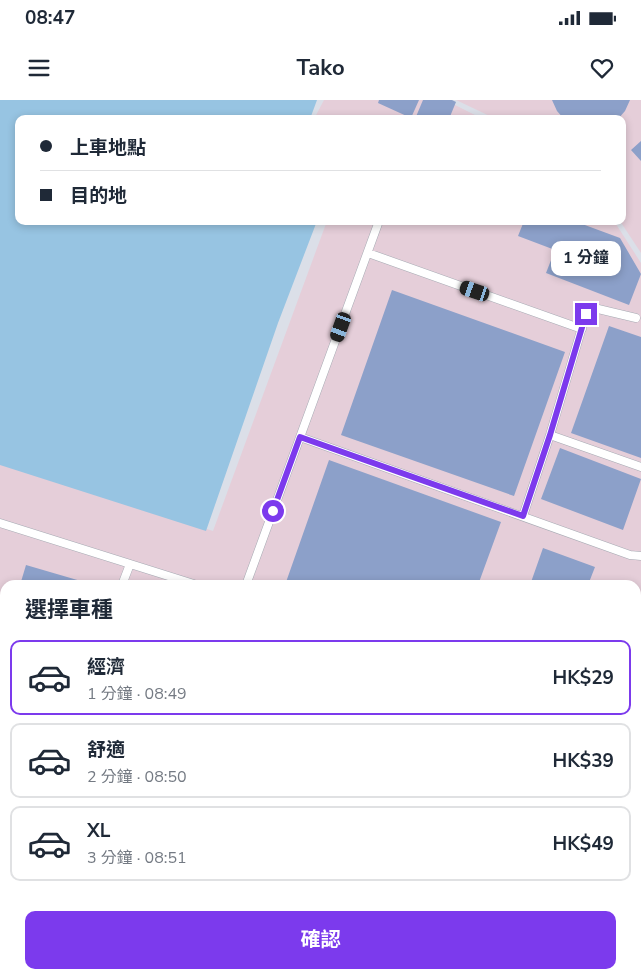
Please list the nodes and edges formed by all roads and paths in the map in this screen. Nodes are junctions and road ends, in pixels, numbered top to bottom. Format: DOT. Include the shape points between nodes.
graph roads {
  1 [pos="378,225"];
  2 [pos="368,253"];
  3 [pos="636,318"];
  4 [pos="582,329"];
  5 [pos="550,435"];
  6 [pos="300,437"];
  7 [pos="641,467"];
  8 [pos="523,516"];
  9 [pos="0,523"];
  10 [pos="641,556"];
  11 [pos="130,564"];
  12 [pos="124,580"];
  13 [pos="181,580"];
  14 [pos="248,580"];
  1 -- 2 [label="lane"];
  2 -- 4 [label="lane"];
  2 -- 6 [label="lane"];
  3 -- 4 [label="lane" via="594,308 586,314"];
  4 -- 5 [label="lane"];
  5 -- 7 [label="lane"];
  5 -- 8 [label="lane"];
  6 -- 8 [label="lane"];
  6 -- 14 [label="lane"];
  8 -- 10 [label="lane" via="630,555"];
  9 -- 11 [label="lane"];
  11 -- 12 [label="lane"];
  11 -- 13 [label="lane"];
}
